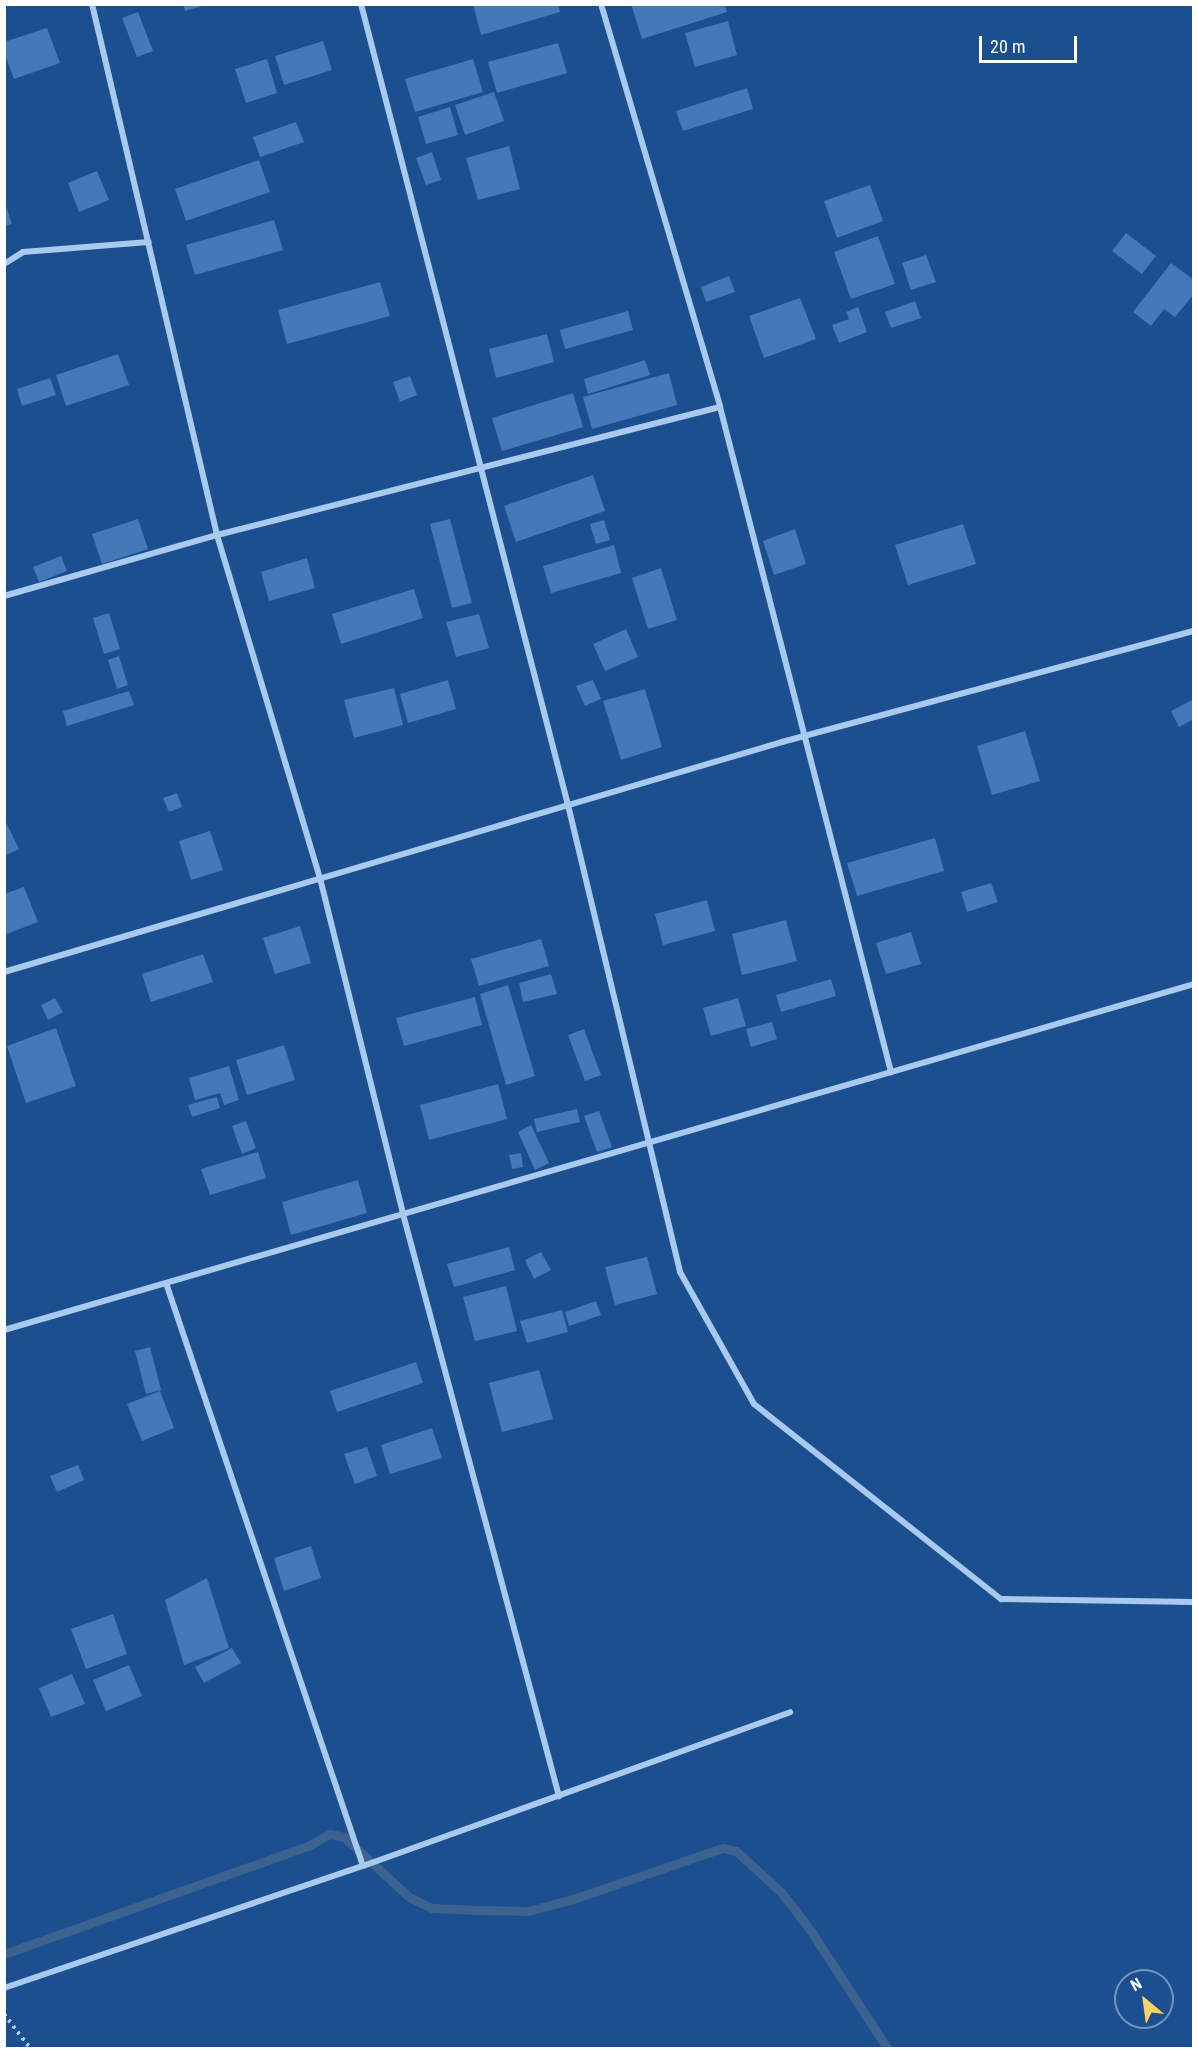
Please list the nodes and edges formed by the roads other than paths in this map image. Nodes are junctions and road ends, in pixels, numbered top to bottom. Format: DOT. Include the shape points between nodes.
graph roads {
  1 [pos="92,4"];
  2 [pos="361,4"];
  3 [pos="601,4"];
  4 [pos="149,242"];
  5 [pos="4,264"];
  6 [pos="720,407"];
  7 [pos="481,469"];
  8 [pos="217,535"];
  9 [pos="4,596"];
  10 [pos="1194,631"];
  11 [pos="805,736"];
  12 [pos="568,805"];
  13 [pos="320,878"];
  14 [pos="4,972"];
  15 [pos="1194,984"];
  16 [pos="891,1072"];
  17 [pos="648,1143"];
  18 [pos="403,1214"];
  19 [pos="166,1283"];
  20 [pos="4,1330"];
  21 [pos="1194,1602"];
  22 [pos="790,1712"];
  23 [pos="559,1796"];
  24 [pos="363,1866"];
  25 [pos="4,1988"];
  1 -- 4 [label="street"];
  2 -- 7 [label="street"];
  3 -- 6 [label="street"];
  4 -- 5 [label="street" via="23,252"];
  4 -- 8 [label="street"];
  6 -- 7 [label="street"];
  6 -- 11 [label="street"];
  7 -- 8 [label="street"];
  7 -- 12 [label="street"];
  8 -- 9 [label="street"];
  8 -- 13 [label="street"];
  10 -- 11 [label="street"];
  11 -- 12 [label="street"];
  11 -- 16 [label="street"];
  12 -- 13 [label="street"];
  12 -- 17 [label="street"];
  13 -- 14 [label="street"];
  13 -- 18 [label="street"];
  15 -- 16 [label="street"];
  16 -- 17 [label="street"];
  17 -- 18 [label="street"];
  17 -- 21 [label="street" via="680,1272 754,1404 1001,1599"];
  18 -- 19 [label="street"];
  18 -- 23 [label="street"];
  19 -- 20 [label="street"];
  19 -- 24 [label="street"];
  22 -- 23 [label="street"];
  23 -- 24 [label="street"];
  24 -- 25 [label="street"];
}
